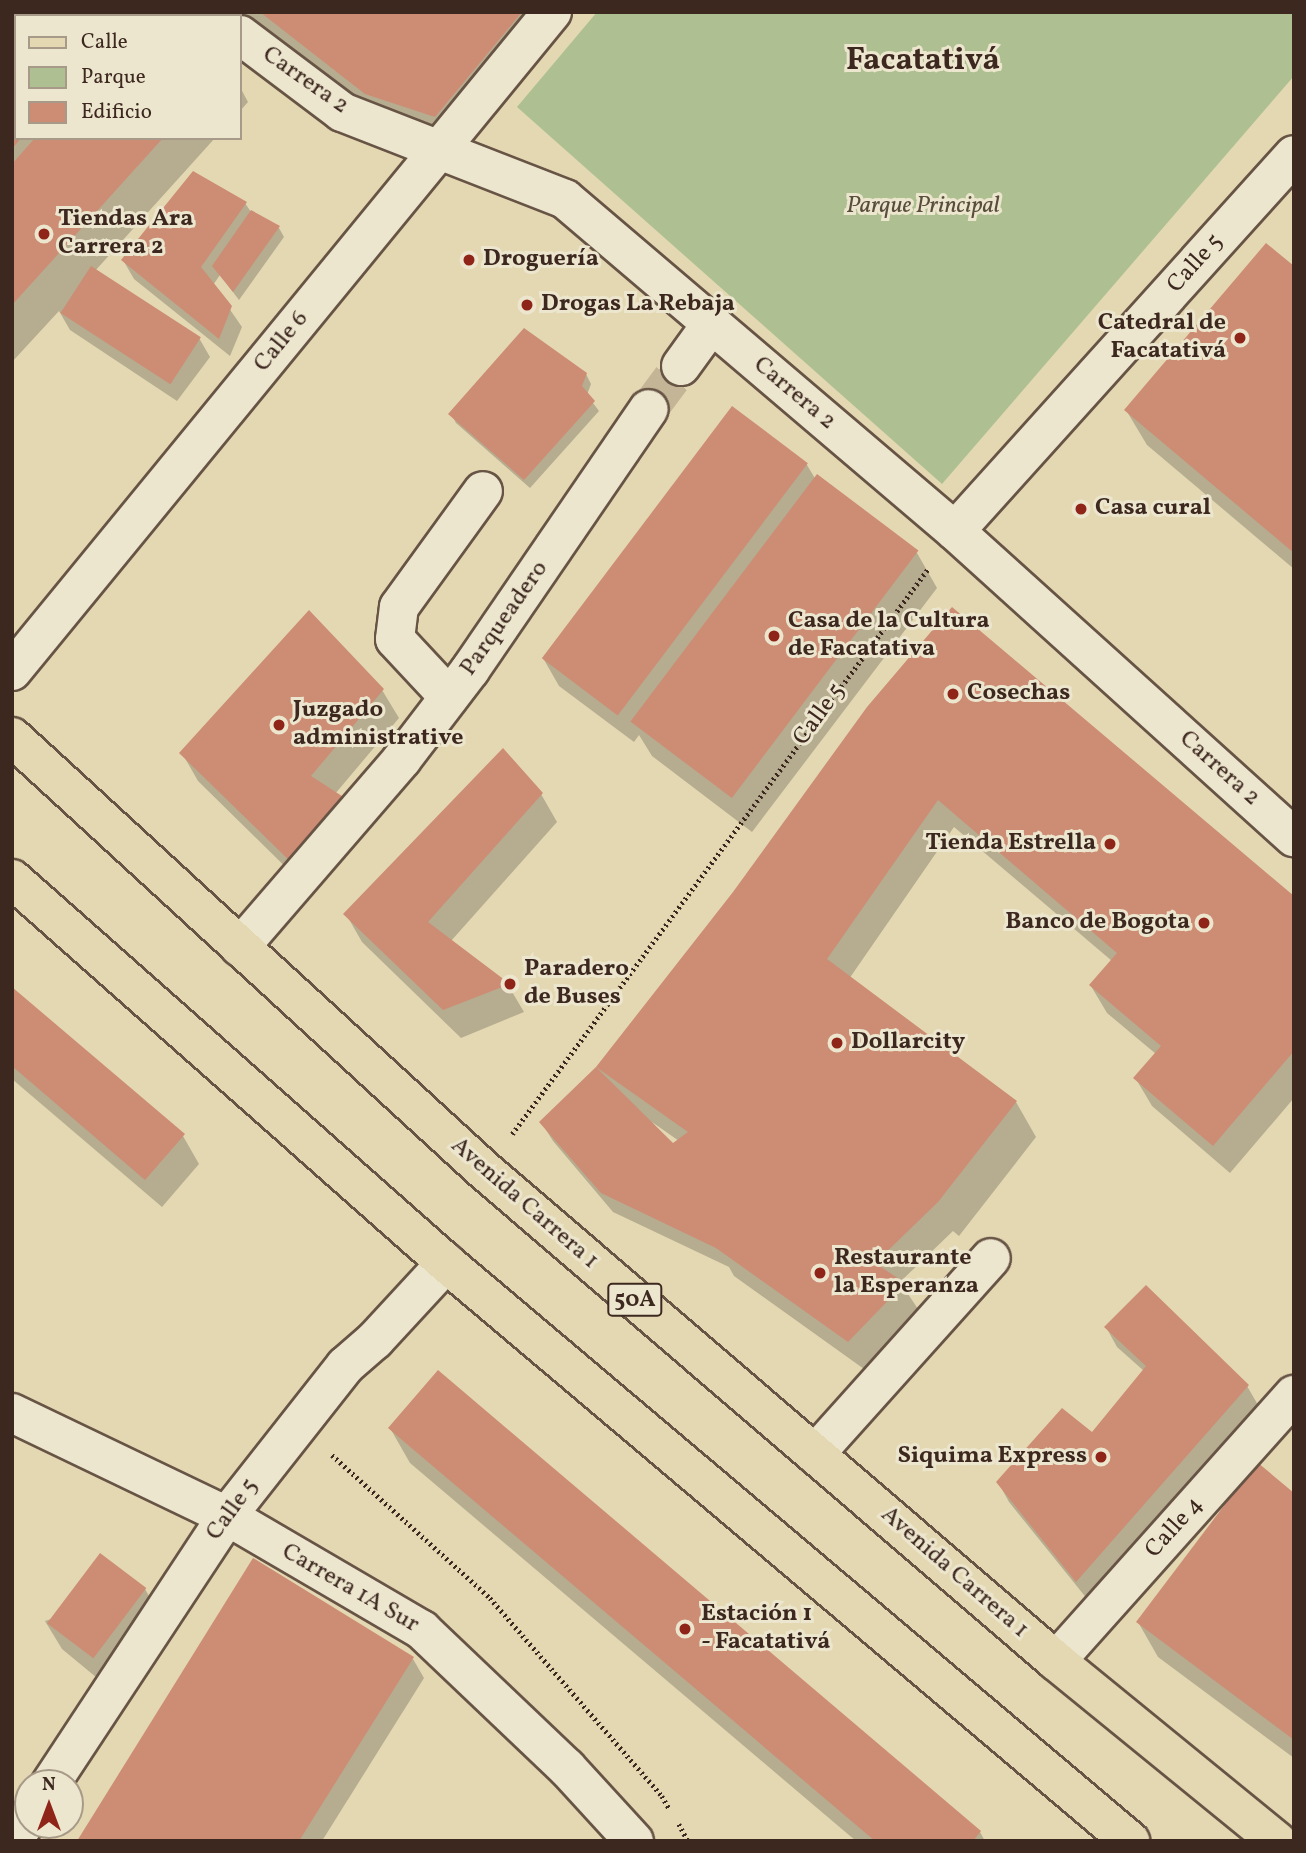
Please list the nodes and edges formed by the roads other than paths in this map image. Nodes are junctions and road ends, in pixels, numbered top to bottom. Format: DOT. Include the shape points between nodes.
graph roads {
  1 [pos="552,12"];
  2 [pos="242,36"];
  3 [pos="438,151"];
  4 [pos="1294,155"];
  5 [pos="712,323"];
  6 [pos="681,366"];
  7 [pos="649,409"];
  8 [pos="483,491"];
  9 [pos="955,531"];
  10 [pos="12,671"];
  11 [pos="449,697"];
  12 [pos="12,737"];
  13 [pos="1294,837"];
  14 [pos="12,879"];
  15 [pos="240,947"];
  16 [pos="990,1258"];
  17 [pos="446,1263"];
  18 [pos="1294,1395"];
  19 [pos="12,1413"];
  20 [pos="815,1454"];
  21 [pos="227,1516"];
  22 [pos="1056,1661"];
  23 [pos="60,1769"];
  24 [pos="634,1841"];
  25 [pos="1130,1841"];
  26 [pos="1277,1841"];
  1 -- 3 [label="street, Calle 6"];
  2 -- 3 [label="street, Carrera 2" via="342,111"];
  3 -- 5 [label="street, Carrera 2" via="565,199"];
  3 -- 10 [label="street, Calle 6"];
  4 -- 9 [label="street, Calle 5"];
  5 -- 6 [label="street"];
  5 -- 9 [label="street, Carrera 2"];
  7 -- 11 [label="street, Parqueadero"];
  8 -- 11 [label="street" via="399,607 396,639"];
  9 -- 13 [label="street, Carrera 2"];
  11 -- 15 [label="street, Parqueadero" via="402,759"];
  12 -- 15 [label="main road, Avenida Carrera 1 / 50A"];
  14 -- 17 [label="main road"];
  15 -- 20 [label="main road, Avenida Carrera 1 / 50A" via="485,1171"];
  16 -- 20 [label="street"];
  17 -- 21 [label="street, Calle 5" via="345,1366"];
  17 -- 25 [label="main road"];
  18 -- 22 [label="street, Calle 4"];
  19 -- 21 [label="street, Carrera 1A Sur"];
  20 -- 22 [label="main road, Avenida Carrera 1 / 50A"];
  21 -- 23 [label="street, Calle 5"];
  21 -- 24 [label="street, Carrera 1A Sur" via="422,1630 567,1768"];
  22 -- 26 [label="main road, Avenida Carrera 1 / 50A"];
}
